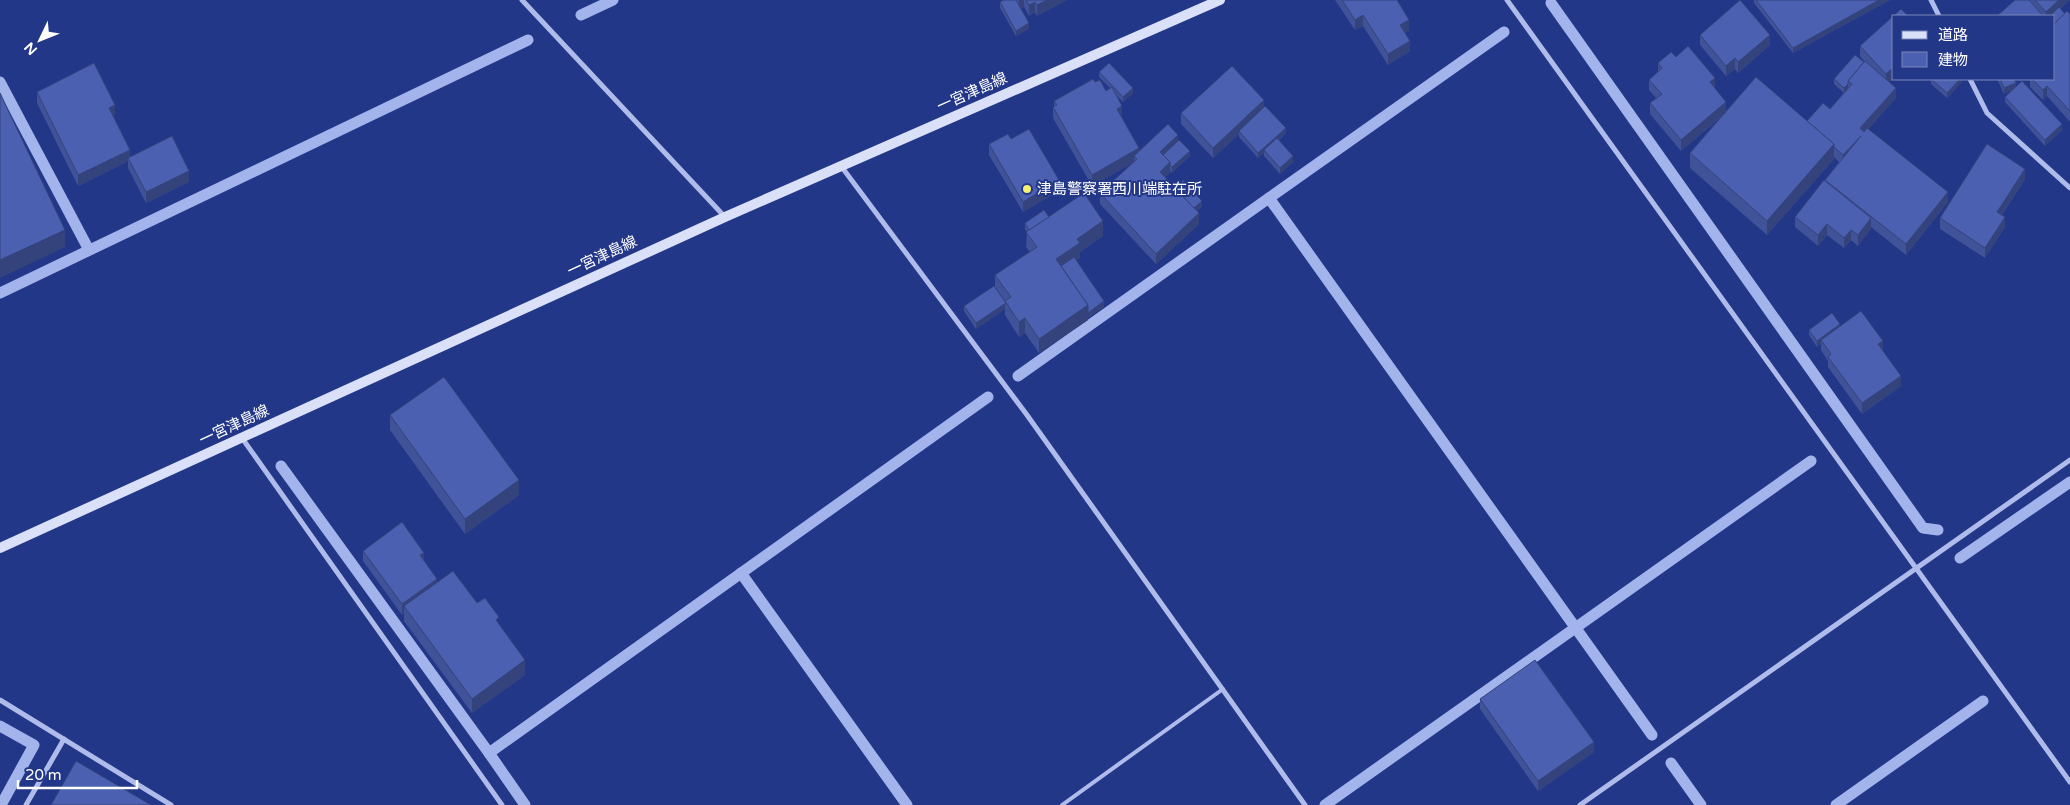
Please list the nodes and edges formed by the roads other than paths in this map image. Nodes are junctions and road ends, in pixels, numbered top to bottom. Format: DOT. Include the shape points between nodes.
graph roads {
  1 [pos="522,0"];
  2 [pos="1220,0"];
  3 [pos="1507,0"];
  4 [pos="1931,0"];
  5 [pos="1938,15"];
  6 [pos="1970,80"];
  7 [pos="841,165"];
  8 [pos="2070,188"];
  9 [pos="725,217"];
  10 [pos="242,438"];
  11 [pos="2070,460"];
  12 [pos="0,548"];
  13 [pos="1916,568"];
  14 [pos="1222,689"];
  15 [pos="0,700"];
  16 [pos="64,739"];
  17 [pos="2070,782"];
  18 [pos="26,805"];
  19 [pos="171,805"];
  20 [pos="502,805"];
  21 [pos="1062,805"];
  22 [pos="1305,805"];
  23 [pos="1580,805"];
  1 -- 9 [label="street"];
  2 -- 7 [label="main road, 一宮津島線"];
  3 -- 13 [label="street"];
  4 -- 5 [label="street"];
  6 -- 8 [label="street" via="1987,113"];
  7 -- 9 [label="main road, 一宮津島線"];
  7 -- 14 [label="street" via="1027,415"];
  9 -- 10 [label="main road, 一宮津島線"];
  10 -- 12 [label="main road, 一宮津島線"];
  10 -- 20 [label="street"];
  11 -- 13 [label="street"];
  13 -- 17 [label="street"];
  13 -- 23 [label="street"];
  14 -- 21 [label="lane"];
  14 -- 22 [label="street"];
  15 -- 16 [label="street"];
  16 -- 18 [label="street"];
  16 -- 19 [label="street"];
}
